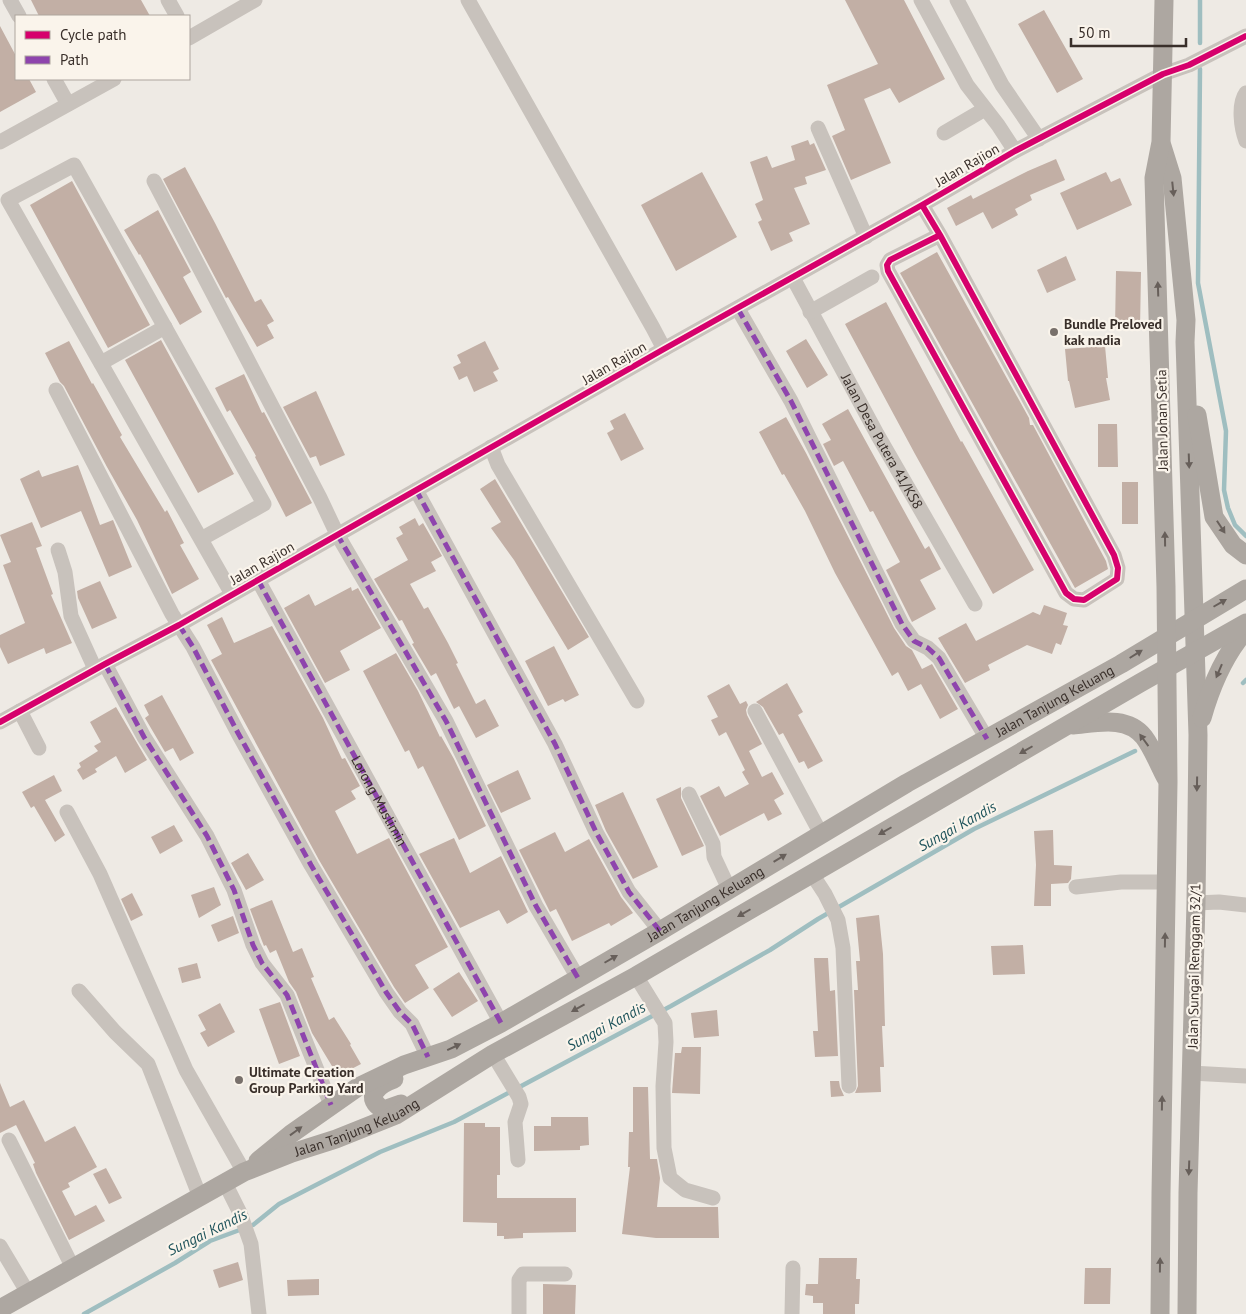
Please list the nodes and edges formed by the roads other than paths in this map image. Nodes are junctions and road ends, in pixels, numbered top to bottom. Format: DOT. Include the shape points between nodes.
graph roads {
  1 [pos="10,0"];
  2 [pos="168,0"];
  3 [pos="255,0"];
  4 [pos="468,0"];
  5 [pos="921,0"];
  6 [pos="957,0"];
  7 [pos="1161,1"];
  8 [pos="19,15"];
  9 [pos="176,15"];
  10 [pos="190,36"];
  11 [pos="1246,36"];
  12 [pos="1163,74"];
  13 [pos="55,80"];
  14 [pos="112,80"];
  15 [pos="1246,93"];
  16 [pos="68,104"];
  17 [pos="985,109"];
  18 [pos="818,128"];
  19 [pos="1033,129"];
  20 [pos="944,133"];
  21 [pos="1246,140"];
  22 [pos="0,142"];
  23 [pos="1161,142"];
  24 [pos="1016,151"];
  25 [pos="154,181"];
  26 [pos="922,206"];
  27 [pos="940,235"];
  28 [pos="866,237"];
  29 [pos="872,277"];
  30 [pos="793,278"];
  31 [pos="738,309"];
  32 [pos="810,312"];
  33 [pos="165,326"];
  34 [pos="658,338"];
  35 [pos="1186,342"];
  36 [pos="101,363"];
  37 [pos="56,390"];
  38 [pos="491,448"];
  39 [pos="416,490"];
  40 [pos="335,529"];
  41 [pos="201,539"];
  42 [pos="58,550"];
  43 [pos="1246,555"];
  44 [pos="258,580"];
  45 [pos="1246,589"];
  46 [pos="232,594"];
  47 [pos="975,604"];
  48 [pos="175,619"];
  49 [pos="1194,619"];
  50 [pos="1246,624"];
  51 [pos="1246,630"];
  52 [pos="1166,635"];
  53 [pos="1195,652"];
  54 [pos="100,666"];
  55 [pos="1167,668"];
  56 [pos="637,701"];
  57 [pos="20,711"];
  58 [pos="756,711"];
  59 [pos="0,722"];
  60 [pos="1068,725"];
  61 [pos="1198,735"];
  62 [pos="986,739"];
  63 [pos="39,748"];
  64 [pos="1168,782"];
  65 [pos="689,794"];
  66 [pos="67,812"];
  67 [pos="821,834"];
  68 [pos="812,874"];
  69 [pos="1165,882"];
  70 [pos="1076,887"];
  71 [pos="729,889"];
  72 [pos="1196,903"];
  73 [pos="1246,905"];
  74 [pos="660,931"];
  75 [pos="578,978"];
  76 [pos="640,982"];
  77 [pos="79,991"];
  78 [pos="500,1023"];
  79 [pos="493,1054"];
  80 [pos="428,1057"];
  81 [pos="1191,1073"];
  82 [pos="1246,1076"];
  83 [pos="445,1085"];
  84 [pos="849,1086"];
  85 [pos="331,1105"];
  86 [pos="9,1140"];
  87 [pos="518,1160"];
  88 [pos="244,1172"];
  89 [pos="225,1183"];
  90 [pos="200,1197"];
  91 [pos="713,1198"];
  92 [pos="0,1246"];
  93 [pos="73,1268"];
  94 [pos="793,1268"];
  95 [pos="565,1274"];
  96 [pos="28,1293"];
  97 [pos="0,1309"];
  98 [pos="259,1314"];
  99 [pos="519,1314"];
  100 [pos="792,1314"];
  101 [pos="1160,1314"];
  102 [pos="1187,1314"];
  1 -- 8 [label="street"];
  2 -- 9 [label="street"];
  3 -- 10 [label="street"];
  4 -- 34 [label="street"];
  5 -- 17 [label="street" via="966,85"];
  6 -- 19 [label="street" via="1002,85"];
  7 -- 12 [label="main road, Jalan Johan Setia"];
  11 -- 12 [label="street, Jalan Rajion" via="1189,65"];
  12 -- 19 [label="street, Jalan Rajion"];
  12 -- 23 [label="main road, Jalan Johan Setia"];
  13 -- 16 [label="street"];
  14 -- 16 [label="street"];
  15 -- 21 [label="street" via="1241,112"];
  16 -- 22 [label="street"];
  17 -- 20 [label="street"];
  17 -- 24 [label="street"];
  18 -- 28 [label="street"];
  19 -- 24 [label="street, Jalan Rajion"];
  23 -- 35 [label="main road, Jalan Johan Setia, one-way" via="1172,178"];
  52 -- 23 [label="main road, Jalan Johan Setia, one-way" via="1154,178"];
  24 -- 26 [label="street, Jalan Rajion"];
  25 -- 40 [label="street"];
  26 -- 27 [label="street"];
  26 -- 28 [label="street, Jalan Rajion"];
  27 -- 27 [label="street" via="1114,554 1117,579 1084,600 1074,599 1066,593 888,271 890,260"];
  28 -- 30 [label="street, Jalan Rajion"];
  29 -- 32 [label="street"];
  30 -- 31 [label="street, Jalan Rajion"];
  30 -- 32 [label="street, Jalan Desa Putera 41/KS8"];
  31 -- 34 [label="street, Jalan Rajion"];
  31 -- 62 [label="street" via="791,401 902,624 914,641 939,658"];
  32 -- 47 [label="street, Jalan Desa Putera 41/KS8"];
  33 -- 36 [label="street"];
  33 -- 36 [label="street" via="74,165 8,200"];
  33 -- 41 [label="street" via="264,504"];
  34 -- 38 [label="street, Jalan Rajion"];
  35 -- 43 [label="main road, one-way" via="1214,517 1232,545"];
  35 -- 49 [label="main road, Jalan Johan Setia, one-way"];
  36 -- 41 [label="street"];
  37 -- 48 [label="street"];
  38 -- 39 [label="street, Jalan Rajion"];
  38 -- 56 [label="street"];
  39 -- 40 [label="street, Jalan Rajion"];
  39 -- 74 [label="street" via="555,744 596,832 629,892"];
  40 -- 44 [label="street, Jalan Rajion"];
  40 -- 75 [label="street" via="446,721 536,906"];
  41 -- 46 [label="street"];
  42 -- 54 [label="street" via="65,572 71,616"];
  44 -- 46 [label="street, Jalan Rajion"];
  44 -- 78 [label="street, Lorong Muslimin"];
  49 -- 45 [label="main road, Jalan Tanjung Keluang, one-way"];
  46 -- 48 [label="street, Jalan Rajion"];
  48 -- 54 [label="street, Jalan Rajion"];
  48 -- 80 [label="street" via="193,646 311,865 386,992 412,1024"];
  49 -- 52 [label="main road, Jalan Tanjung Keluang"];
  49 -- 53 [label="main road, Jalan Sungai Renggam 32/1"];
  50 -- 53 [label="main road, Jalan Tanjung Keluang"];
  51 -- 61 [label="main road, one-way" via="1221,665"];
  52 -- 55 [label="main road, Jalan Johan Setia"];
  62 -- 52 [label="main road, Jalan Tanjung Keluang, one-way" via="1121,664"];
  53 -- 55 [label="main road, Jalan Tanjung Keluang"];
  53 -- 61 [label="main road, Jalan Sungai Renggam 32/1"];
  54 -- 57 [label="street, Jalan Rajion"];
  54 -- 85 [label="street" via="207,836 234,890 262,963 287,995"];
  55 -- 60 [label="main road, Jalan Tanjung Keluang"];
  55 -- 64 [label="main road"];
  57 -- 59 [label="street, Jalan Rajion"];
  57 -- 63 [label="street"];
  58 -- 67 [label="street"];
  64 -- 60 [label="main road, one-way" via="1143,736 1126,724"];
  60 -- 68 [label="main road, Jalan Tanjung Keluang, one-way"];
  61 -- 72 [label="main road, Jalan Sungai Renggam 32/1, one-way"];
  62 -- 67 [label="main road, Jalan Tanjung Keluang"];
  64 -- 69 [label="main road"];
  65 -- 71 [label="street" via="713,844 714,857"];
  66 -- 88 [label="street" via="100,874 186,1070"];
  71 -- 67 [label="main road, Jalan Tanjung Keluang, one-way"];
  68 -- 76 [label="main road, Jalan Tanjung Keluang, one-way"];
  68 -- 84 [label="street" via="838,920 843,948"];
  69 -- 70 [label="street"];
  101 -- 69 [label="main road, one-way"];
  71 -- 74 [label="main road, Jalan Tanjung Keluang"];
  72 -- 73 [label="street"];
  72 -- 81 [label="main road, Jalan Sungai Renggam 32/1"];
  75 -- 74 [label="main road, Jalan Tanjung Keluang, one-way"];
  75 -- 78 [label="main road, Jalan Tanjung Keluang"];
  76 -- 79 [label="main road, Jalan Tanjung Keluang, one-way"];
  76 -- 91 [label="street" via="665,1023 664,1148 670,1178 685,1190"];
  77 -- 90 [label="street" via="114,1032 148,1064"];
  80 -- 78 [label="main road, Jalan Tanjung Keluang, one-way" via="451,1049"];
  79 -- 83 [label="main road, Jalan Tanjung Keluang"];
  79 -- 87 [label="street" via="521,1104 515,1122"];
  80 -- 83 [label="main road" via="415,1071 381,1085 373,1100 376,1106 384,1110"];
  80 -- 85 [label="main road, Jalan Tanjung Keluang" via="358,1087"];
  81 -- 82 [label="street"];
  81 -- 102 [label="main road, Jalan Sungai Renggam 32/1, one-way"];
  83 -- 88 [label="main road, Jalan Tanjung Keluang" via="396,1115"];
  88 -- 85 [label="main road, Jalan Tanjung Keluang, one-way"];
  86 -- 93 [label="street"];
  88 -- 89 [label="main road, Jalan Tanjung Keluang"];
  89 -- 90 [label="main road, Jalan Tanjung Keluang"];
  89 -- 98 [label="street" via="251,1244"];
  90 -- 93 [label="main road, Jalan Tanjung Keluang"];
  92 -- 96 [label="street"];
  93 -- 96 [label="main road, Jalan Tanjung Keluang"];
  94 -- 100 [label="street"];
  95 -- 99 [label="street" via="524,1274 519,1280"];
  96 -- 97 [label="main road, Jalan Tanjung Keluang"];
}
